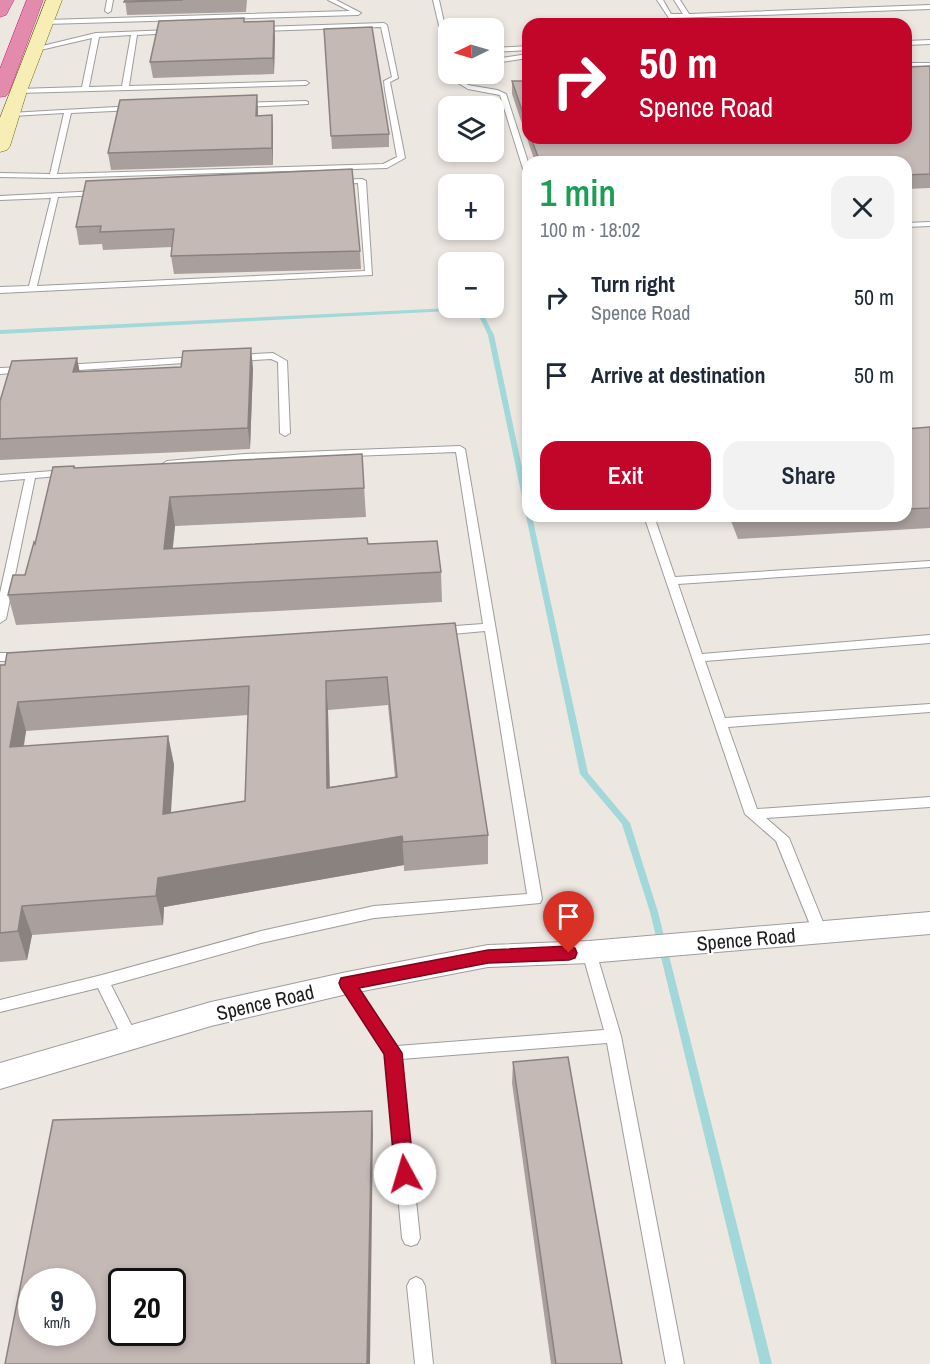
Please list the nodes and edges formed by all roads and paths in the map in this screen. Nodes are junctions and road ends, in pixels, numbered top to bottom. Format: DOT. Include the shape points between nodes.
graph roads {
  1 [pos="6,0"];
  2 [pos="10,0"];
  3 [pos="35,0"];
  4 [pos="54,0"];
  5 [pos="111,0"];
  6 [pos="331,0"];
  7 [pos="436,0"];
  8 [pos="660,0"];
  9 [pos="677,0"];
  10 [pos="930,7"];
  11 [pos="0,12"];
  12 [pos="687,15"];
  13 [pos="107,16"];
  14 [pos="671,16"];
  15 [pos="440,18"];
  16 [pos="46,22"];
  17 [pos="253,30"];
  18 [pos="182,32"];
  19 [pos="134,34"];
  20 [pos="96,35"];
  21 [pos="930,42"];
  22 [pos="912,43"];
  23 [pos="522,48"];
  24 [pos="36,49"];
  25 [pos="504,49"];
  26 [pos="522,57"];
  27 [pos="504,60"];
  28 [pos="0,61"];
  29 [pos="930,65"];
  30 [pos="912,66"];
  31 [pos="306,83"];
  32 [pos="462,84"];
  33 [pos="125,88"];
  34 [pos="511,88"];
  35 [pos="85,90"];
  36 [pos="18,91"];
  37 [pos="496,91"];
  38 [pos="0,92"];
  39 [pos="306,103"];
  40 [pos="233,105"];
  41 [pos="139,108"];
  42 [pos="68,110"];
  43 [pos="12,114"];
  44 [pos="0,146"];
  45 [pos="523,156"];
  46 [pos="0,175"];
  47 [pos="53,176"];
  48 [pos="327,183"];
  49 [pos="105,192"];
  50 [pos="55,195"];
  51 [pos="0,198"];
  52 [pos="930,224"];
  53 [pos="912,225"];
  54 [pos="32,289"];
  55 [pos="0,290"];
  56 [pos="226,358"];
  57 [pos="202,360"];
  58 [pos="36,369"];
  59 [pos="48,369"];
  60 [pos="0,371"];
  61 [pos="285,433"];
  62 [pos="150,465"];
  63 [pos="78,471"];
  64 [pos="30,476"];
  65 [pos="0,478"];
  66 [pos="651,522"];
  67 [pos="930,564"];
  68 [pos="671,581"];
  69 [pos="0,619"];
  70 [pos="491,627"];
  71 [pos="432,631"];
  72 [pos="930,639"];
  73 [pos="0,657"];
  74 [pos="33,657"];
  75 [pos="698,658"];
  76 [pos="930,708"];
  77 [pos="721,723"];
  78 [pos="930,802"];
  79 [pos="752,814"];
  80 [pos="930,923"];
  81 [pos="820,933"];
  82 [pos="589,952"];
  83 [pos="102,981"];
  84 [pos="347,983"];
  85 [pos="0,1006"];
  86 [pos="613,1036"];
  87 [pos="130,1038"];
  88 [pos="393,1053"];
  89 [pos="0,1076"];
  90 [pos="411,1238"];
  91 [pos="416,1286"];
  92 [pos="424,1364"];
  93 [pos="675,1364"];
  1 -- 11 [label="highway"];
  2 -- 28 [label="highway"];
  3 -- 38 [label="highway"];
  4 -- 16 [label="main road"];
  5 -- 13 [label="lane"];
  6 -- 13 [label="lane" via="358,13"];
  7 -- 15 [label="lane"];
  8 -- 14 [label="lane"];
  9 -- 12 [label="lane"];
  10 -- 12 [label="lane"];
  12 -- 14 [label="lane"];
  13 -- 16 [label="lane"];
  16 -- 24 [label="main road"];
  17 -- 47 [label="lane" via="384,25 395,78 387,81 388,90 401,158 384,166"];
  18 -- 19 [label="lane"];
  19 -- 20 [label="lane"];
  19 -- 33 [label="lane"];
  20 -- 24 [label="lane"];
  20 -- 35 [label="lane"];
  21 -- 22 [label="lane"];
  23 -- 25 [label="lane"];
  24 -- 36 [label="main road"];
  26 -- 27 [label="lane"];
  29 -- 30 [label="lane"];
  31 -- 33 [label="lane"];
  32 -- 37 [label="lane" via="468,89"];
  33 -- 35 [label="lane"];
  34 -- 37 [label="lane"];
  35 -- 36 [label="lane"];
  36 -- 43 [label="main road"];
  37 -- 45 [label="lane" via="502,93"];
  39 -- 40 [label="lane"];
  41 -- 42 [label="lane"];
  42 -- 43 [label="lane"];
  42 -- 47 [label="lane"];
  43 -- 44 [label="main road"];
  46 -- 47 [label="lane"];
  48 -- 54 [label="lane" via="362,182 369,273"];
  49 -- 50 [label="lane"];
  50 -- 51 [label="lane"];
  50 -- 54 [label="lane"];
  52 -- 53 [label="lane"];
  54 -- 55 [label="lane"];
  56 -- 61 [label="lane" via="273,356 282,361"];
  57 -- 59 [label="lane"];
  58 -- 60 [label="lane"];
  62 -- 70 [label="lane" via="460,449"];
  63 -- 64 [label="lane"];
  64 -- 65 [label="lane"];
  64 -- 69 [label="lane"];
  66 -- 68 [label="lane"];
  67 -- 68 [label="lane"];
  68 -- 75 [label="lane"];
  70 -- 71 [label="lane"];
  70 -- 83 [label="lane" via="535,899 374,912 261,937"];
  72 -- 75 [label="lane"];
  73 -- 74 [label="lane"];
  75 -- 77 [label="lane"];
  76 -- 77 [label="lane"];
  77 -- 79 [label="lane"];
  78 -- 79 [label="lane"];
  79 -- 81 [label="lane" via="782,838"];
  80 -- 81 [label="street, Spence Road"];
  81 -- 82 [label="street, Spence Road"];
  82 -- 84 [label="street, Spence Road" via="488,956"];
  82 -- 86 [label="lane"];
  83 -- 85 [label="lane"];
  83 -- 87 [label="lane"];
  84 -- 87 [label="street, Spence Road" via="211,1014"];
  84 -- 88 [label="lane"];
  86 -- 88 [label="lane"];
  86 -- 93 [label="lane"];
  87 -- 89 [label="street, Spence Road"];
  88 -- 90 [label="lane"];
  91 -- 92 [label="lane"];
}
